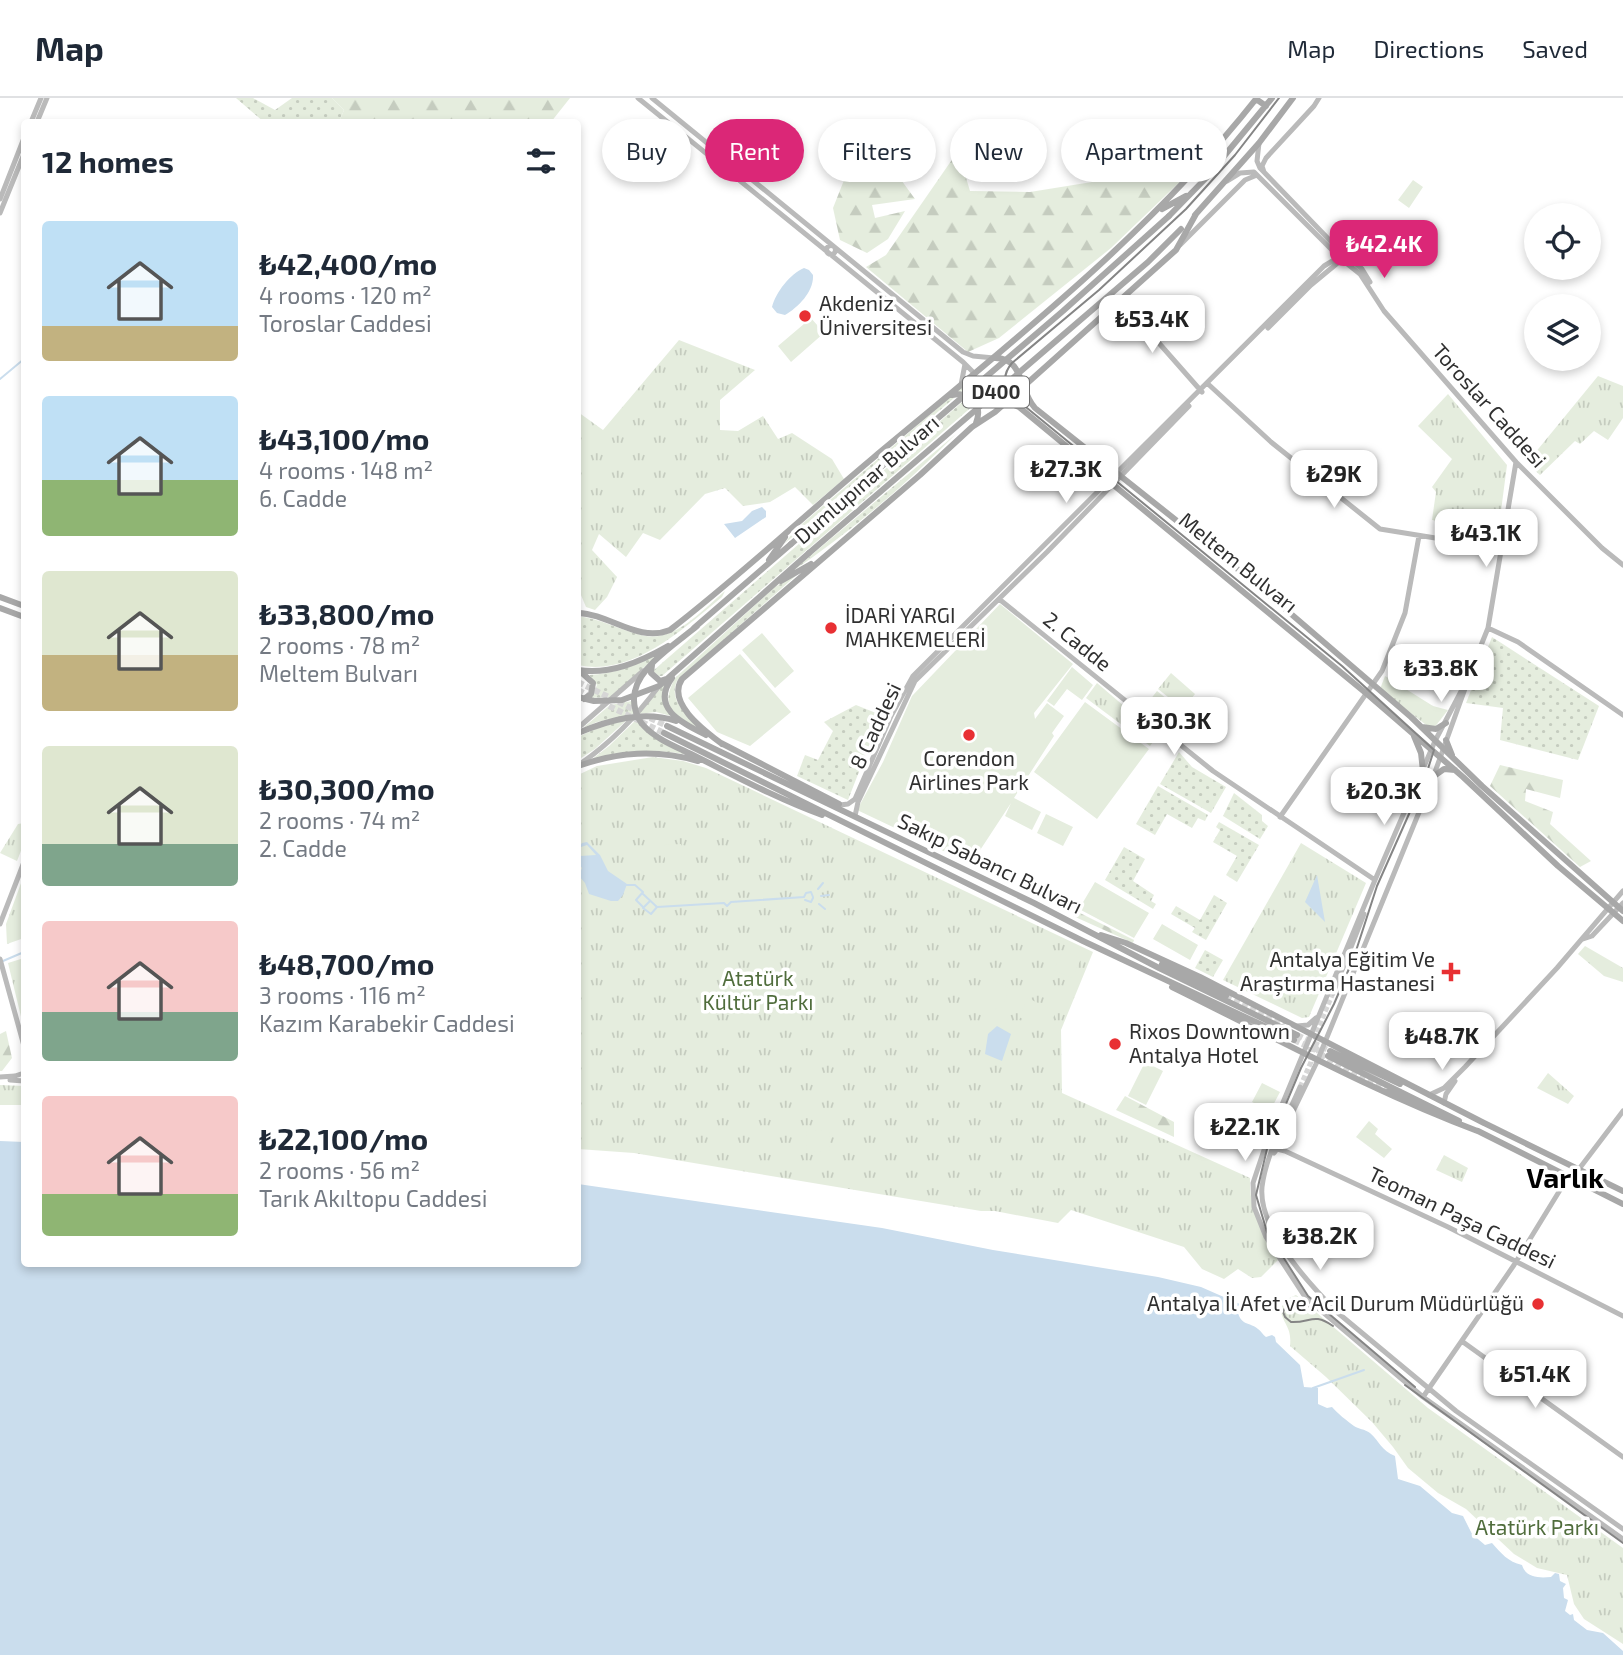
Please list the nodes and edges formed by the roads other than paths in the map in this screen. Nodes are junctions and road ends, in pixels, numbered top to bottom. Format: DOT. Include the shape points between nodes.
graph roads {
  1 [pos="41,98"];
  2 [pos="47,98"];
  3 [pos="638,98"];
  4 [pos="652,98"];
  5 [pos="1272,98"];
  6 [pos="1293,98"];
  7 [pos="1319,98"];
  8 [pos="1266,106"];
  9 [pos="32,119"];
  10 [pos="38,119"];
  11 [pos="1259,143"];
  12 [pos="21,146"];
  13 [pos="1266,158"];
  14 [pos="1257,159"];
  15 [pos="21,161"];
  16 [pos="1261,174"];
  17 [pos="1227,181"];
  18 [pos="1226,182"];
  19 [pos="1191,194"];
  20 [pos="0,199"];
  21 [pos="0,213"];
  22 [pos="1153,213"];
  23 [pos="1196,214"];
  24 [pos="834,246"];
  25 [pos="1176,250"];
  26 [pos="1330,250"];
  27 [pos="828,254"];
  28 [pos="1343,258"];
  29 [pos="1317,274"];
  30 [pos="1121,300"];
  31 [pos="994,358"];
  32 [pos="963,362"];
  33 [pos="975,374"];
  34 [pos="1208,384"];
  35 [pos="1023,387"];
  36 [pos="960,388"];
  37 [pos="1201,391"];
  38 [pos="950,396"];
  39 [pos="1007,402"];
  40 [pos="972,427"];
  41 [pos="1517,462"];
  42 [pos="1119,474"];
  43 [pos="1112,482"];
  44 [pos="793,527"];
  45 [pos="1419,536"];
  46 [pos="1503,549"];
  47 [pos="828,554"];
  48 [pos="1623,565"];
  49 [pos="761,569"];
  50 [pos="732,580"];
  51 [pos="767,589"];
  52 [pos="0,597"];
  53 [pos="999,599"];
  54 [pos="724,601"];
  55 [pos="21,605"];
  56 [pos="0,608"];
  57 [pos="581,613"];
  58 [pos="21,616"];
  59 [pos="697,626"];
  60 [pos="1488,628"];
  61 [pos="656,661"];
  62 [pos="687,661"];
  63 [pos="581,671"];
  64 [pos="643,671"];
  65 [pos="581,673"];
  66 [pos="669,677"];
  67 [pos="1467,680"];
  68 [pos="1374,685"];
  69 [pos="659,686"];
  70 [pos="1367,694"];
  71 [pos="634,696"];
  72 [pos="581,698"];
  73 [pos="610,702"];
  74 [pos="1623,715"];
  75 [pos="637,716"];
  76 [pos="663,717"];
  77 [pos="1446,723"];
  78 [pos="685,724"];
  79 [pos="1420,726"];
  80 [pos="581,727"];
  81 [pos="581,729"];
  82 [pos="663,732"];
  83 [pos="1413,734"];
  84 [pos="1446,740"];
  85 [pos="1435,741"];
  86 [pos="722,744"];
  87 [pos="1444,749"];
  88 [pos="1432,750"];
  89 [pos="1441,758"];
  90 [pos="1458,762"];
  91 [pos="581,763"];
  92 [pos="581,764"];
  93 [pos="713,765"];
  94 [pos="1423,771"];
  95 [pos="1456,771"];
  96 [pos="1434,776"];
  97 [pos="840,805"];
  98 [pos="855,816"];
  99 [pos="1280,817"];
  100 [pos="847,825"];
  101 [pos="21,870"];
  102 [pos="1375,880"];
  103 [pos="1623,891"];
  104 [pos="1369,893"];
  105 [pos="1616,908"];
  106 [pos="1623,921"];
  107 [pos="0,924"];
  108 [pos="1077,926"];
  109 [pos="1094,932"];
  110 [pos="1083,941"];
  111 [pos="0,959"];
  112 [pos="1334,993"];
  113 [pos="1227,996"];
  114 [pos="1323,1007"];
  115 [pos="1293,1026"];
  116 [pos="1329,1028"];
  117 [pos="1311,1034"];
  118 [pos="21,1035"];
  119 [pos="1324,1041"];
  120 [pos="1332,1051"];
  121 [pos="1304,1052"];
  122 [pos="1317,1059"];
  123 [pos="1465,1067"];
  124 [pos="21,1074"];
  125 [pos="0,1078"];
  126 [pos="21,1081"];
  127 [pos="1300,1087"];
  128 [pos="1390,1091"];
  129 [pos="1429,1095"];
  130 [pos="1444,1102"];
  131 [pos="1623,1111"];
  132 [pos="1484,1123"];
  133 [pos="1480,1132"];
  134 [pos="1280,1135"];
  135 [pos="1285,1151"];
  136 [pos="1267,1168"];
  137 [pos="1579,1169"];
  138 [pos="1568,1177"];
  139 [pos="1623,1191"];
  140 [pos="1623,1205"];
  141 [pos="1516,1261"];
  142 [pos="1296,1263"];
  143 [pos="1286,1269"];
  144 [pos="1623,1316"];
  145 [pos="1463,1342"];
  146 [pos="1429,1389"];
  147 [pos="1423,1397"];
  148 [pos="1623,1457"];
  149 [pos="1614,1523"];
  150 [pos="1609,1529"];
  151 [pos="1623,1529"];
  152 [pos="1623,1539"];
  1 -- 9 [label="main road"];
  2 -- 10 [label="main road"];
  3 -- 27 [label="main road"];
  4 -- 24 [label="main road"];
  5 -- 8 [label="main road, Dumlupınar Bulvarı"];
  6 -- 11 [label="main road, Dumlupınar Bulvarı / D400"];
  7 -- 13 [label="main road"];
  8 -- 19 [label="main road, Dumlupınar Bulvarı"];
  8 -- 22 [label="main road" via="1256,99 1198,169"];
  11 -- 14 [label="main road"];
  11 -- 17 [label="main road, Dumlupınar Bulvarı / D400"];
  12 -- 20 [label="main road"];
  13 -- 14 [label="main road"];
  13 -- 16 [label="main road"];
  14 -- 16 [label="main road, Toroslar Caddesi"];
  15 -- 21 [label="main road"];
  16 -- 17 [label="main road" via="1245,171"];
  16 -- 25 [label="main road" via="1245,180"];
  16 -- 26 [label="main road, Toroslar Caddesi"];
  16 -- 28 [label="main road, Toroslar Caddesi"];
  18 -- 23 [label="main road, Dumlupınar Bulvarı / D400"];
  19 -- 22 [label="main road"];
  19 -- 49 [label="main road, Dumlupınar Bulvarı, bridge" via="1063,311"];
  22 -- 31 [label="main road"];
  23 -- 25 [label="main road"];
  23 -- 51 [label="main road, Dumlupınar Bulvarı / D400, bridge" via="1148,262"];
  24 -- 27 [label="main road" via="835,253"];
  24 -- 31 [label="main road" via="967,354"];
  25 -- 30 [label="main road"];
  26 -- 28 [label="main road, Toroslar Caddesi"];
  26 -- 29 [label="main road"];
  27 -- 32 [label="main road"];
  28 -- 29 [label="main road"];
  28 -- 34 [label="main road"];
  28 -- 41 [label="main road, Toroslar Caddesi"];
  29 -- 34 [label="main road"];
  30 -- 35 [label="main road"];
  30 -- 37 [label="main road"];
  31 -- 33 [label="main road"];
  31 -- 35 [label="main road" via="1012,363"];
  32 -- 33 [label="main road"];
  32 -- 36 [label="main road" via="966,368"];
  33 -- 36 [label="main road"];
  33 -- 39 [label="main road" via="989,393"];
  34 -- 37 [label="main road"];
  34 -- 45 [label="main road" via="1270,442 1380,528"];
  35 -- 39 [label="main road"];
  35 -- 42 [label="main road, Meltem Bulvarı" via="1035,408"];
  36 -- 38 [label="main road"];
  37 -- 42 [label="main road"];
  38 -- 40 [label="main road" via="961,393 975,402 979,412"];
  38 -- 44 [label="main road"];
  39 -- 40 [label="main road"];
  39 -- 43 [label="main road, Meltem Bulvarı"];
  40 -- 47 [label="main road"];
  41 -- 46 [label="main road"];
  41 -- 48 [label="main road, Toroslar Caddesi"];
  42 -- 43 [label="main road"];
  42 -- 68 [label="main road, Meltem Bulvarı"];
  43 -- 53 [label="main road, 8 Caddesi"];
  43 -- 70 [label="main road, Meltem Bulvarı"];
  43 -- 97 [label="main road" via="911,679 855,799"];
  44 -- 49 [label="main road"];
  44 -- 50 [label="main road"];
  45 -- 46 [label="main road"];
  45 -- 68 [label="main road" via="1405,613"];
  46 -- 60 [label="main road"];
  47 -- 51 [label="main road"];
  47 -- 86 [label="main road" via="678,684 680,703"];
  49 -- 54 [label="main road, Dumlupınar Bulvarı"];
  50 -- 54 [label="main road"];
  50 -- 57 [label="main road" via="660,634 649,635"];
  51 -- 62 [label="main road, Dumlupınar Bulvarı / D400"];
  52 -- 55 [label="main road"];
  53 -- 98 [label="main road, 8 Caddesi" via="910,689"];
  53 -- 99 [label="main road, 2. Cadde" via="1213,771"];
  54 -- 59 [label="main road, Dumlupınar Bulvarı"];
  56 -- 58 [label="main road"];
  59 -- 61 [label="main road"];
  59 -- 63 [label="main road, Dumlupınar Bulvarı" via="638,663"];
  60 -- 67 [label="main road"];
  60 -- 74 [label="main road" via="1518,642"];
  61 -- 64 [label="main road"];
  61 -- 66 [label="main road" via="651,673 660,681"];
  62 -- 66 [label="main road, Dumlupınar Bulvarı / D400"];
  62 -- 78 [label="main road" via="668,684 664,698 670,712"];
  64 -- 71 [label="main road"];
  64 -- 73 [label="main road"];
  65 -- 72 [label="main road" via="593,683 591,694"];
  66 -- 69 [label="main road, Dumlupınar Bulvarı / D400"];
  67 -- 77 [label="main road"];
  67 -- 84 [label="main road"];
  68 -- 70 [label="main road"];
  68 -- 79 [label="main road, Meltem Bulvarı"];
  69 -- 71 [label="main road"];
  69 -- 75 [label="main road, Dumlupınar Bulvarı / D400"];
  70 -- 83 [label="main road, Meltem Bulvarı"];
  70 -- 99 [label="main road"];
  71 -- 73 [label="main road"];
  71 -- 75 [label="main road"];
  72 -- 73 [label="main road"];
  73 -- 80 [label="main road"];
  75 -- 76 [label="main road"];
  75 -- 81 [label="main road"];
  75 -- 82 [label="main road" via="642,725"];
  75 -- 91 [label="main road, Dumlupınar Bulvarı / D400"];
  76 -- 78 [label="main road"];
  76 -- 82 [label="main road" via="653,724 654,732"];
  77 -- 79 [label="main road" via="1436,729"];
  77 -- 85 [label="main road"];
  78 -- 86 [label="main road"];
  79 -- 85 [label="main road, Meltem Bulvarı"];
  82 -- 93 [label="main road"];
  82 -- 98 [label="main road, Sakıp Sabancı Bulvarı"];
  82 -- 100 [label="main road"];
  83 -- 88 [label="main road, Meltem Bulvarı"];
  83 -- 94 [label="main road"];
  84 -- 87 [label="main road"];
  84 -- 90 [label="main road"];
  85 -- 87 [label="main road, Meltem Bulvarı"];
  85 -- 88 [label="main road"];
  86 -- 97 [label="main road"];
  87 -- 89 [label="main road"];
  87 -- 90 [label="main road, Meltem Bulvarı"];
  88 -- 89 [label="main road, Meltem Bulvarı"];
  88 -- 94 [label="main road"];
  89 -- 95 [label="main road, Meltem Bulvarı"];
  89 -- 96 [label="main road"];
  90 -- 105 [label="main road, Meltem Bulvarı"];
  92 -- 93 [label="main road" via="640,752"];
  93 -- 100 [label="main road"];
  94 -- 102 [label="main road"];
  95 -- 96 [label="main road" via="1444,769"];
  95 -- 105 [label="main road, Meltem Bulvarı" via="1507,820"];
  96 -- 116 [label="main road"];
  97 -- 98 [label="main road"];
  98 -- 108 [label="main road, Sakıp Sabancı Bulvarı"];
  99 -- 102 [label="main road, 2. Cadde"];
  100 -- 110 [label="main road, Sakıp Sabancı Bulvarı"];
  101 -- 107 [label="main road"];
  102 -- 104 [label="main road"];
  103 -- 105 [label="main road"];
  104 -- 112 [label="main road"];
  104 -- 114 [label="main road"];
  105 -- 106 [label="main road"];
  105 -- 123 [label="main road"];
  108 -- 109 [label="main road"];
  108 -- 110 [label="main road, Sakıp Sabancı Bulvarı" via="1296,1037"];
  109 -- 113 [label="main road"];
  109 -- 115 [label="main road" via="1200,977"];
  110 -- 121 [label="main road"];
  111 -- 118 [label="main road"];
  114 -- 115 [label="main road" via="1311,1024"];
  114 -- 117 [label="main road"];
  115 -- 117 [label="main road"];
  116 -- 119 [label="main road"];
  116 -- 120 [label="main road"];
  117 -- 119 [label="main road"];
  117 -- 121 [label="main road"];
  119 -- 120 [label="main road"];
  119 -- 122 [label="main road"];
  120 -- 129 [label="main road"];
  120 -- 132 [label="main road"];
  120 -- 133 [label="main road"];
  121 -- 122 [label="main road"];
  121 -- 143 [label="main road" via="1253,1183 1259,1225"];
  122 -- 133 [label="main road" via="1421,1110"];
  122 -- 134 [label="main road"];
  123 -- 129 [label="main road" via="1444,1088"];
  123 -- 130 [label="main road"];
  124 -- 125 [label="main road"];
  125 -- 126 [label="main road"];
  127 -- 134 [label="main road"];
  128 -- 133 [label="main road"];
  129 -- 130 [label="main road"];
  130 -- 132 [label="main road"];
  131 -- 137 [label="main road"];
  132 -- 137 [label="main road"];
  133 -- 138 [label="main road"];
  134 -- 135 [label="main road"];
  134 -- 136 [label="main road"];
  135 -- 136 [label="main road" via="1276,1150"];
  135 -- 141 [label="main road, Teoman Paşa Caddesi"];
  136 -- 142 [label="main road" via="1262,1196 1267,1220"];
  137 -- 139 [label="main road"];
  138 -- 140 [label="main road"];
  138 -- 141 [label="main road"];
  141 -- 144 [label="main road, Teoman Paşa Caddesi"];
  141 -- 145 [label="main road"];
  142 -- 143 [label="main road"];
  142 -- 146 [label="main road" via="1323,1297"];
  143 -- 147 [label="main road" via="1305,1297"];
  145 -- 146 [label="main road"];
  145 -- 148 [label="main road"];
  146 -- 147 [label="main road"];
  146 -- 149 [label="main road"];
  147 -- 150 [label="main road"];
  149 -- 150 [label="main road"];
  149 -- 151 [label="main road"];
  150 -- 152 [label="main road"];
}
